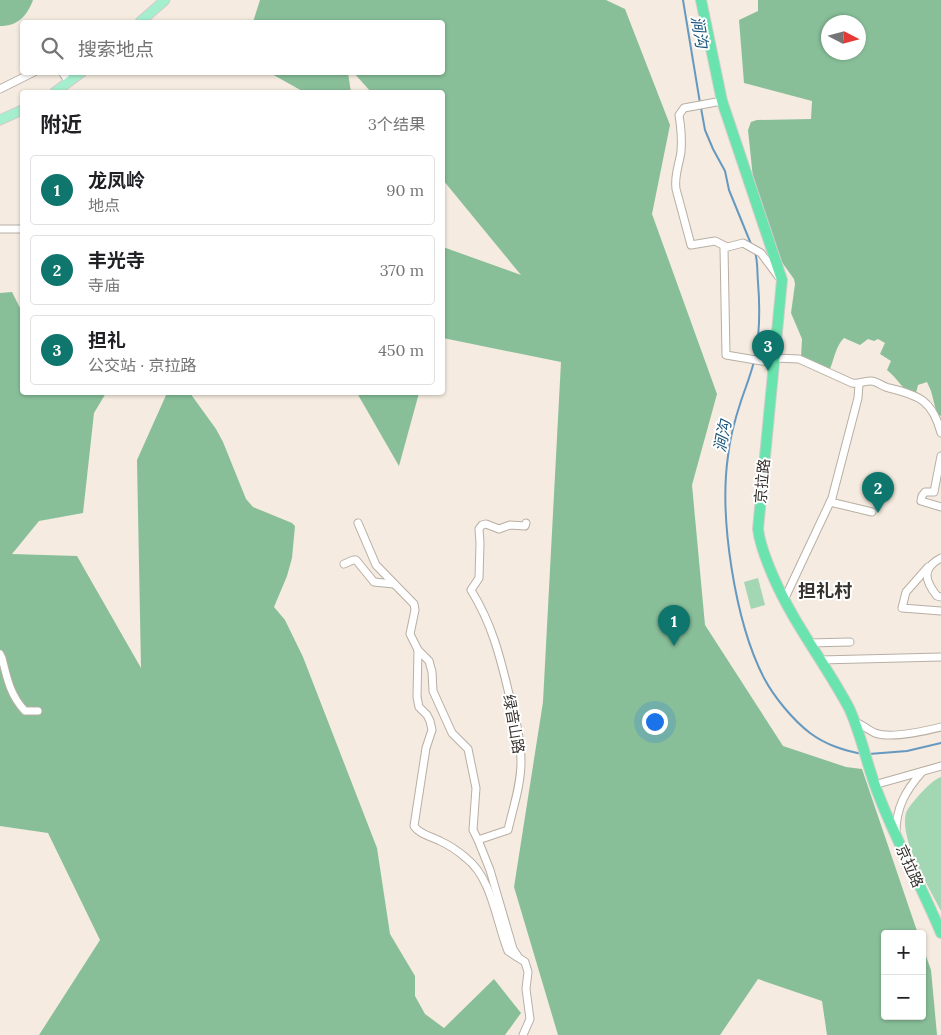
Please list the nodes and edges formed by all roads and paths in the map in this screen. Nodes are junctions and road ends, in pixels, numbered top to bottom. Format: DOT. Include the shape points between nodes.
graph roads {
  1 [pos="165,0"];
  2 [pos="701,0"];
  3 [pos="142,20"];
  4 [pos="28,75"];
  5 [pos="64,75"];
  6 [pos="78,75"];
  7 [pos="69,82"];
  8 [pos="0,89"];
  9 [pos="58,90"];
  10 [pos="722,101"];
  11 [pos="20,111"];
  12 [pos="0,120"];
  13 [pos="0,229"];
  14 [pos="20,229"];
  15 [pos="727,247"];
  16 [pos="782,280"];
  17 [pos="774,360"];
  18 [pos="859,384"];
  19 [pos="941,433"];
  20 [pos="941,456"];
  21 [pos="830,502"];
  22 [pos="941,507"];
  23 [pos="872,512"];
  24 [pos="358,523"];
  25 [pos="526,523"];
  26 [pos="941,558"];
  27 [pos="344,564"];
  28 [pos="928,567"];
  29 [pos="394,584"];
  30 [pos="941,597"];
  31 [pos="784,601"];
  32 [pos="941,612"];
  33 [pos="850,642"];
  34 [pos="809,643"];
  35 [pos="418,650"];
  36 [pos="0,654"];
  37 [pos="941,657"];
  38 [pos="820,660"];
  39 [pos="38,711"];
  40 [pos="855,722"];
  41 [pos="941,727"];
  42 [pos="941,766"];
  43 [pos="922,772"];
  44 [pos="874,783"];
  45 [pos="896,836"];
  46 [pos="478,840"];
  47 [pos="941,933"];
  48 [pos="519,958"];
  49 [pos="523,1035"];
  1 -- 3 [label="main road"];
  2 -- 10 [label="highway, 京拉路"];
  4 -- 8 [label="street"];
  5 -- 7 [label="street"];
  6 -- 7 [label="main road"];
  7 -- 9 [label="main road"];
  10 -- 15 [label="street" via="684,108 679,115 681,153 675,180 692,245 715,241"];
  10 -- 16 [label="highway, 京拉路"];
  11 -- 12 [label="main road"];
  13 -- 14 [label="street"];
  15 -- 16 [label="street" via="743,243 761,254"];
  15 -- 17 [label="street" via="724,248 726,355 763,362"];
  16 -- 17 [label="highway, 京拉路"];
  17 -- 18 [label="street" via="799,359"];
  17 -- 31 [label="highway, 京拉路" via="758,529 763,551"];
  18 -- 19 [label="street" via="872,380 919,397 937,416"];
  18 -- 21 [label="street"];
  20 -- 22 [label="street" via="934,492 925,492 921,501"];
  21 -- 23 [label="street"];
  21 -- 31 [label="street"];
  24 -- 29 [label="street" via="376,564"];
  25 -- 46 [label="street, 绿音山路" via="526,526 510,525 499,529 486,524 479,529 479,578 471,590 496,644 517,727 521,762 508,830"];
  26 -- 28 [label="street"];
  27 -- 29 [label="street" via="356,560 374,582"];
  28 -- 30 [label="street" via="930,588"];
  28 -- 32 [label="street" via="906,592 902,608"];
  29 -- 35 [label="street" via="414,604 410,634"];
  31 -- 34 [label="highway, 京拉路"];
  33 -- 34 [label="street"];
  34 -- 38 [label="highway, 京拉路"];
  35 -- 46 [label="street" via="429,661 433,692 452,733 468,749 476,788 473,830"];
  35 -- 48 [label="street" via="417,697 432,730 426,748 414,826 417,831 441,841 463,856 478,870 486,884 508,951"];
  36 -- 39 [label="street" via="16,702 25,711"];
  37 -- 38 [label="street"];
  38 -- 40 [label="highway, 京拉路"];
  40 -- 41 [label="street" via="874,733 888,735"];
  40 -- 44 [label="highway, 京拉路"];
  42 -- 43 [label="street"];
  43 -- 44 [label="street"];
  43 -- 45 [label="street" via="901,801"];
  44 -- 45 [label="highway, 京拉路"];
  45 -- 47 [label="highway, 京拉路"];
  46 -- 48 [label="street"];
  48 -- 49 [label="street" via="525,962 528,972 526,989 530,1019"];
}
